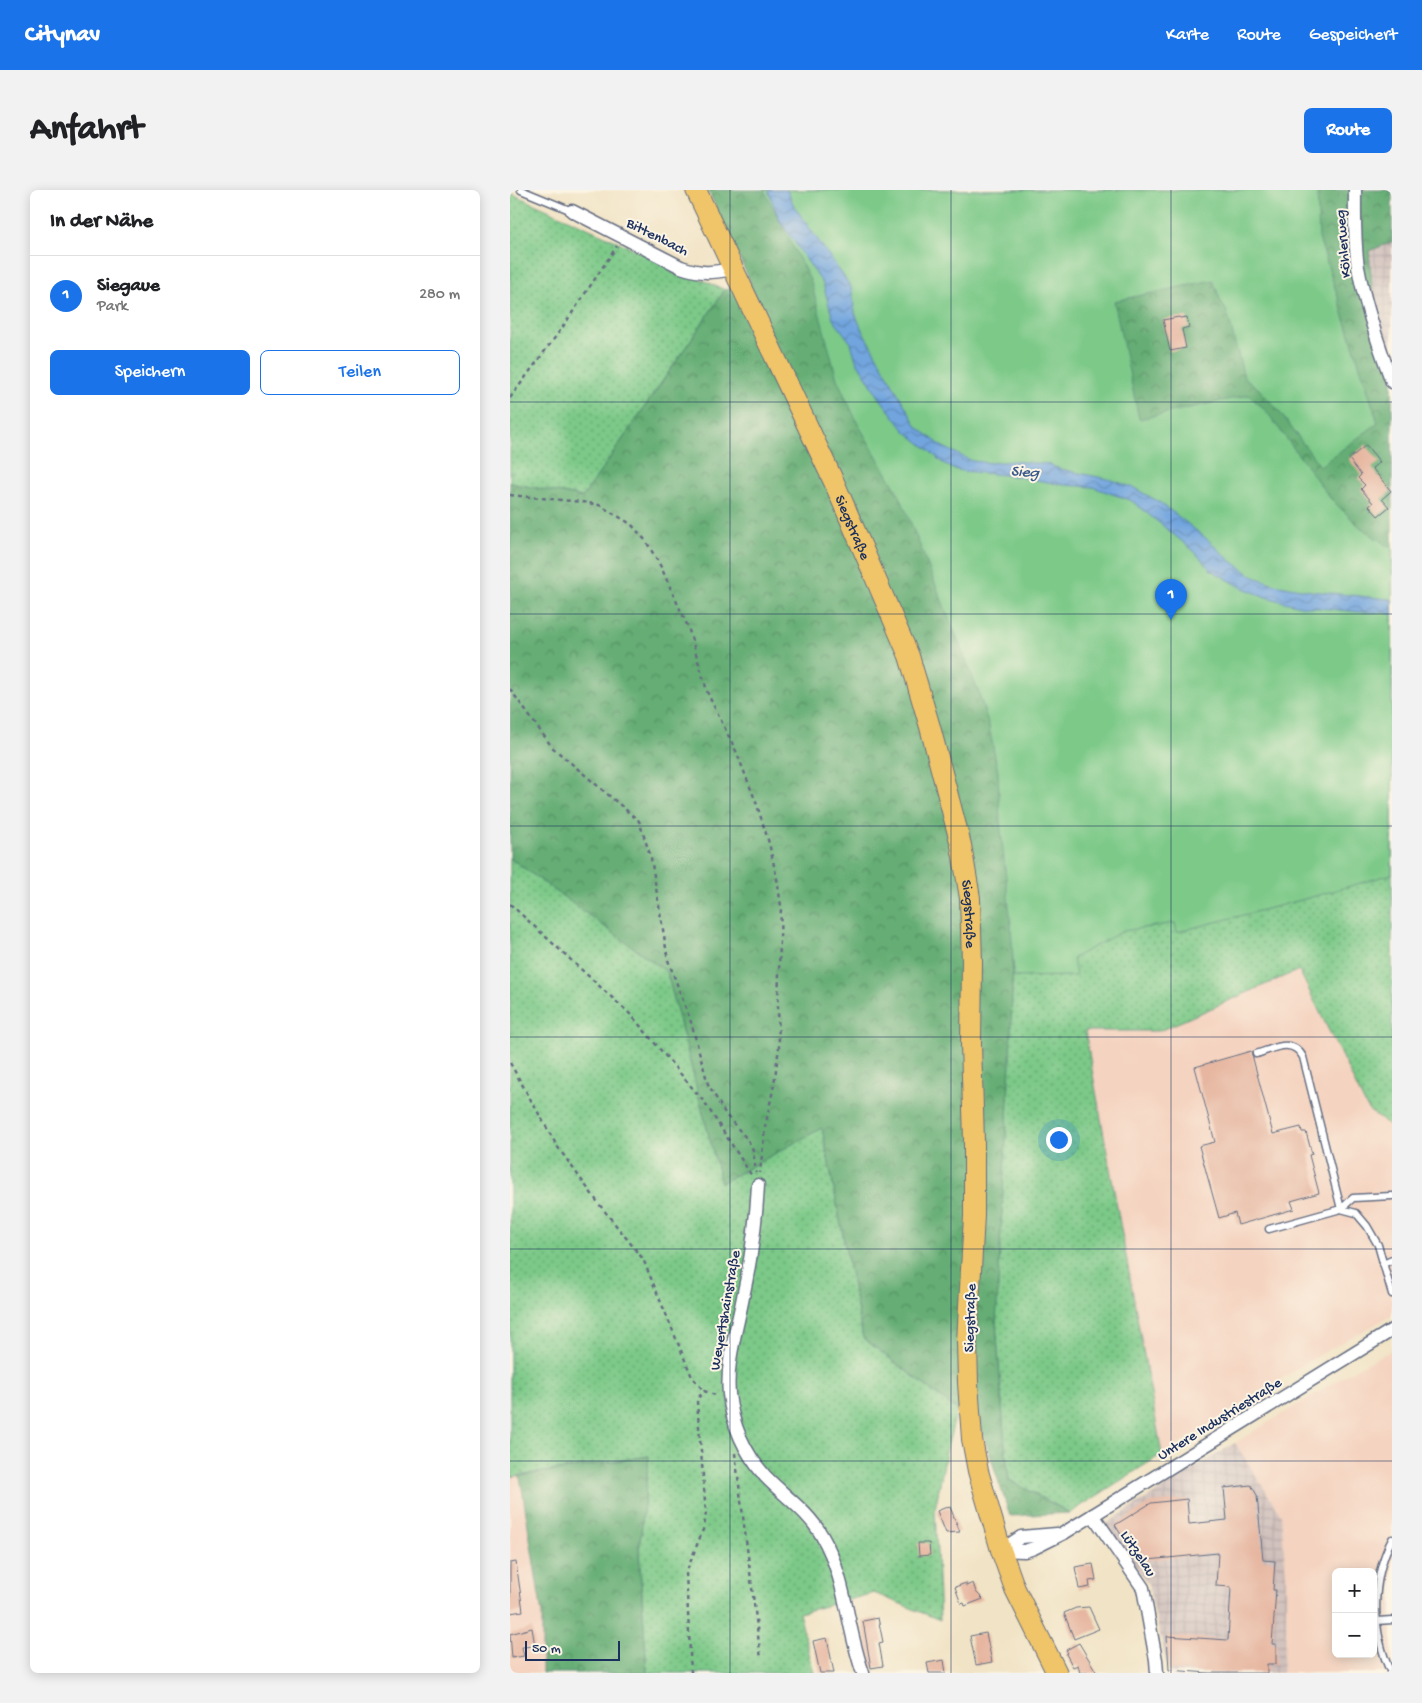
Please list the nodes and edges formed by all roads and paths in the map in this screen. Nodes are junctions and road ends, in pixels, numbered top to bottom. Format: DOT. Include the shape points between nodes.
graph roads {
  1 [pos="521,190"];
  2 [pos="696,190"];
  3 [pos="1355,190"];
  4 [pos="572,211"];
  5 [pos="623,237"];
  6 [pos="732,269"];
  7 [pos="1392,382"];
  8 [pos="510,398"];
  9 [pos="510,495"];
  10 [pos="510,689"];
  11 [pos="510,904"];
  12 [pos="1256,1054"];
  13 [pos="510,1063"];
  14 [pos="758,1185"];
  15 [pos="1392,1196"];
  16 [pos="1341,1210"];
  17 [pos="1270,1229"];
  18 [pos="1392,1260"];
  19 [pos="1384,1264"];
  20 [pos="1392,1294"];
  21 [pos="1392,1330"];
  22 [pos="704,1391"];
  23 [pos="729,1395"];
  24 [pos="737,1429"];
  25 [pos="1093,1515"];
  26 [pos="1392,1539"];
  27 [pos="1001,1550"];
  28 [pos="1377,1613"];
  29 [pos="1392,1620"];
  30 [pos="1377,1621"];
  31 [pos="761,1659"];
  32 [pos="691,1673"];
  33 [pos="863,1673"];
  34 [pos="1057,1673"];
  35 [pos="1157,1673"];
  36 [pos="1391,1673"];
  1 -- 4 [label="lane"];
  2 -- 6 [label="main road, Siegstraße"];
  3 -- 7 [label="street, Köhlerweg" via="1358,267"];
  4 -- 5 [label="street, Bittenbach"];
  5 -- 6 [label="street, Bittenbach" via="694,272 710,274"];
  5 -- 8 [label="path"];
  6 -- 27 [label="main road, Siegstraße" via="834,482 908,656 961,845 970,898 972,962 974,1216 968,1383 978,1471"];
  9 -- 14 [label="path" via="600,505 632,524 646,541 661,566 688,627 708,694 756,802 770,843 781,906 779,1047"];
  10 -- 14 [label="path" via="552,747 639,821 651,858 668,960 691,1022 708,1084 726,1115 753,1150"];
  11 -- 14 [label="path" via="638,1022 704,1103"];
  12 -- 16 [label="lane" via="1290,1045 1303,1057"];
  13 -- 22 [label="path" via="557,1146 643,1260 692,1377"];
  14 -- 23 [label="street, Weyertshainstraße" via="755,1228 732,1348"];
  15 -- 16 [label="lane" via="1353,1198"];
  16 -- 17 [label="lane"];
  16 -- 19 [label="lane" via="1356,1213 1367,1226"];
  18 -- 19 [label="lane"];
  19 -- 20 [label="lane"];
  21 -- 25 [label="street, Untere Industriestraße"];
  22 -- 23 [label="path" via="714,1396"];
  22 -- 32 [label="path" via="698,1398 697,1410 706,1513 704,1527 686,1573"];
  23 -- 24 [label="street, Weyertshainstraße"];
  24 -- 31 [label="path" via="734,1459"];
  24 -- 33 [label="street, Weyertshainstraße" via="766,1476 802,1510 822,1536 837,1574"];
  25 -- 27 [label="street, Untere Industriestraße" via="1064,1533 1022,1537"];
  25 -- 35 [label="street, Lützelau" via="1144,1588"];
  26 -- 28 [label="lane" via="1380,1573"];
  27 -- 34 [label="main road, Siegstraße" via="1015,1589"];
  29 -- 30 [label="lane"];
  30 -- 36 [label="lane" via="1382,1650"];
}
